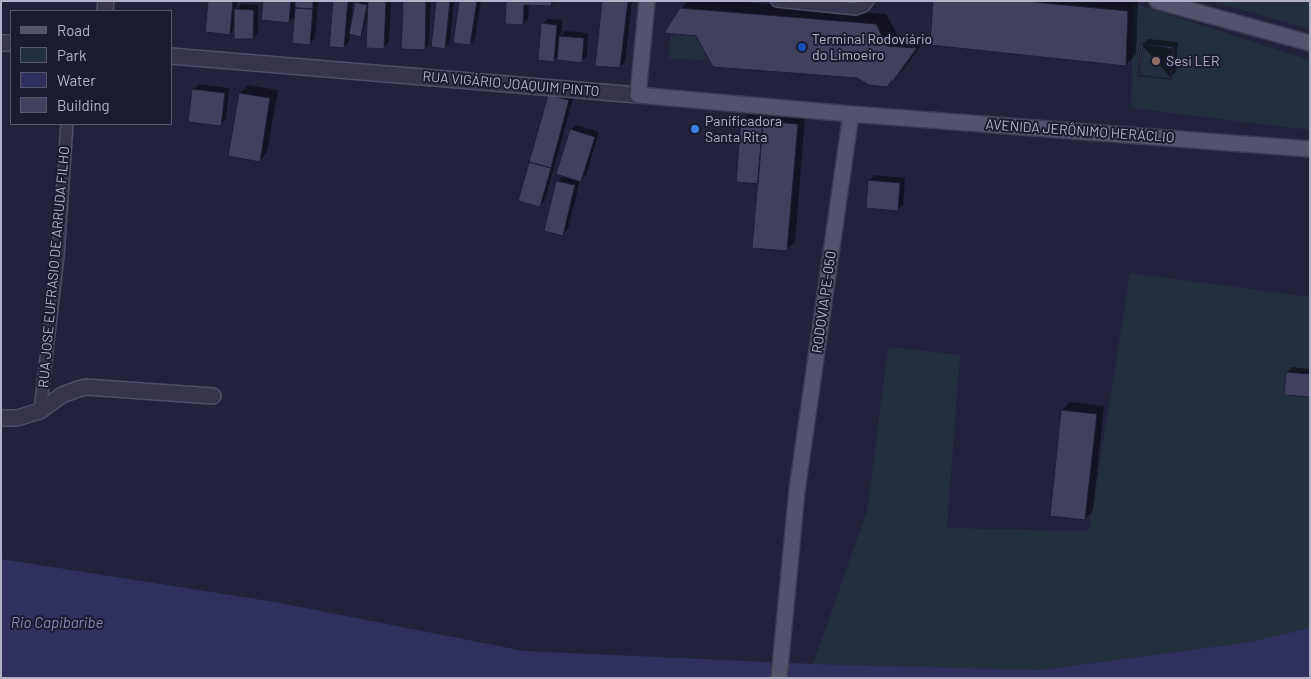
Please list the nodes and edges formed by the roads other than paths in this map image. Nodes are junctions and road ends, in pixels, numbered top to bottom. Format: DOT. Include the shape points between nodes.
graph roads {
  1 [pos="647,1"];
  2 [pos="776,1"];
  3 [pos="868,1"];
  4 [pos="1157,1"];
  5 [pos="1310,43"];
  6 [pos="172,56"];
  7 [pos="638,95"];
  8 [pos="850,114"];
  9 [pos="67,125"];
  10 [pos="1310,149"];
  11 [pos="213,396"];
  12 [pos="40,411"];
  13 [pos="1,418"];
  14 [pos="778,678"];
  1 -- 7 [label="main road"];
  2 -- 3 [label="lane" via="856,9"];
  4 -- 5 [label="main road"];
  6 -- 7 [label="street, RUA VIGÁRIO JOAQUIM PINTO"];
  7 -- 8 [label="main road, RUA VIGÁRIO JOAQUIM PINTO"];
  8 -- 10 [label="main road, AVENIDA JERÔNIMO HERÁCLIO"];
  8 -- 14 [label="main road, RODOVIA PE-050" via="797,490"];
  9 -- 12 [label="lane, RUA JOSE EUFRASIO DE ARRUDA FILHO" via="58,256"];
  11 -- 12 [label="street" via="78,388"];
  12 -- 13 [label="street" via="17,418"];
}
